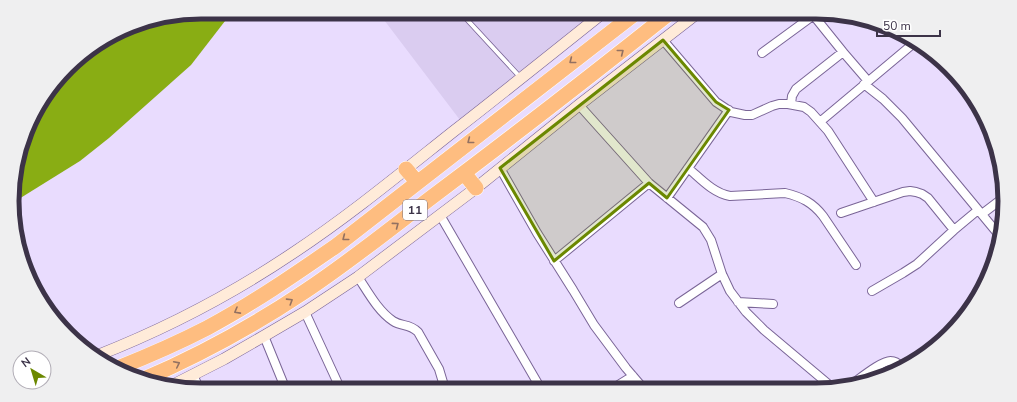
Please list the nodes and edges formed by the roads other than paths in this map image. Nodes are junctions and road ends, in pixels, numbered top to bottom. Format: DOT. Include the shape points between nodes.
graph roads {
  1 [pos="466,19"];
  2 [pos="595,19"];
  3 [pos="628,19"];
  4 [pos="641,19"];
  5 [pos="662,19"];
  6 [pos="690,19"];
  7 [pos="809,19"];
  8 [pos="820,19"];
  9 [pos="663,40"];
  10 [pos="635,41"];
  11 [pos="598,42"];
  12 [pos="911,46"];
  13 [pos="843,52"];
  14 [pos="762,53"];
  15 [pos="521,78"];
  16 [pos="866,83"];
  17 [pos="792,104"];
  18 [pos="579,105"];
  19 [pos="728,110"];
  20 [pos="820,121"];
  21 [pos="490,153"];
  22 [pos="500,168"];
  23 [pos="688,168"];
  24 [pos="406,169"];
  25 [pos="464,173"];
  26 [pos="417,182"];
  27 [pos="649,184"];
  28 [pos="476,188"];
  29 [pos="667,198"];
  30 [pos="998,201"];
  31 [pos="874,202"];
  32 [pos="980,212"];
  33 [pos="841,213"];
  34 [pos="440,215"];
  35 [pos="954,230"];
  36 [pos="996,230"];
  37 [pos="554,261"];
  38 [pos="856,264"];
  39 [pos="722,274"];
  40 [pos="358,277"];
  41 [pos="872,291"];
  42 [pos="738,302"];
  43 [pos="679,303"];
  44 [pos="773,304"];
  45 [pos="305,312"];
  46 [pos="264,336"];
  47 [pos="102,353"];
  48 [pos="898,363"];
  49 [pos="124,365"];
  50 [pos="193,375"];
  51 [pos="151,376"];
  52 [pos="633,376"];
  53 [pos="862,377"];
  54 [pos="180,382"];
  55 [pos="197,383"];
  56 [pos="283,383"];
  57 [pos="337,383"];
  58 [pos="443,383"];
  59 [pos="538,383"];
  60 [pos="622,383"];
  61 [pos="639,383"];
  62 [pos="827,383"];
  1 -- 15 [label="lane"];
  2 -- 15 [label="main road"];
  3 -- 11 [label="highway, 11"];
  4 -- 10 [label="highway" via="630,28 629,34"];
  5 -- 10 [label="highway, 11"];
  6 -- 9 [label="main road"];
  7 -- 14 [label="street"];
  8 -- 13 [label="street"];
  9 -- 18 [label="main road"];
  9 -- 19 [label="street" via="716,102"];
  21 -- 10 [label="highway, 11, one-way"];
  11 -- 21 [label="highway" via="602,50 600,56 520,119"];
  11 -- 26 [label="highway, 11, one-way"];
  12 -- 16 [label="street"];
  13 -- 16 [label="street"];
  13 -- 17 [label="street" via="796,89 792,96"];
  15 -- 24 [label="main road"];
  16 -- 20 [label="street"];
  16 -- 32 [label="street" via="902,118"];
  17 -- 19 [label="street" via="779,104 749,116"];
  17 -- 20 [label="street" via="804,107"];
  18 -- 22 [label="main road"];
  18 -- 27 [label="street"];
  19 -- 23 [label="street"];
  20 -- 31 [label="street"];
  21 -- 25 [label="highway, 11"];
  22 -- 28 [label="main road"];
  22 -- 37 [label="street"];
  23 -- 29 [label="street"];
  23 -- 38 [label="street" via="716,191 725,195 786,193 803,198 823,216"];
  24 -- 26 [label="highway"];
  24 -- 47 [label="main road" via="328,229 259,275 150,334"];
  25 -- 28 [label="highway"];
  51 -- 25 [label="highway, 11, one-way" via="261,320 305,292"];
  26 -- 49 [label="highway, 11, one-way" via="336,246 251,303 206,328"];
  27 -- 29 [label="street"];
  27 -- 37 [label="street"];
  28 -- 34 [label="main road"];
  29 -- 39 [label="street" via="706,231"];
  30 -- 32 [label="street"];
  31 -- 33 [label="street"];
  31 -- 35 [label="street" via="903,192 922,194"];
  32 -- 35 [label="street"];
  32 -- 36 [label="street"];
  34 -- 40 [label="main road"];
  34 -- 59 [label="street"];
  35 -- 41 [label="street" via="917,264"];
  37 -- 52 [label="street" via="594,325"];
  39 -- 42 [label="street"];
  39 -- 43 [label="street"];
  40 -- 45 [label="main road"];
  40 -- 58 [label="street" via="371,298 387,316 418,332 439,369"];
  42 -- 44 [label="street"];
  42 -- 62 [label="street" via="760,326"];
  45 -- 46 [label="main road"];
  45 -- 57 [label="street"];
  46 -- 50 [label="main road"];
  46 -- 56 [label="street"];
  48 -- 53 [label="street" via="884,362"];
  50 -- 54 [label="main road"];
  50 -- 55 [label="street"];
  52 -- 60 [label="street"];
  52 -- 61 [label="street"];
}
